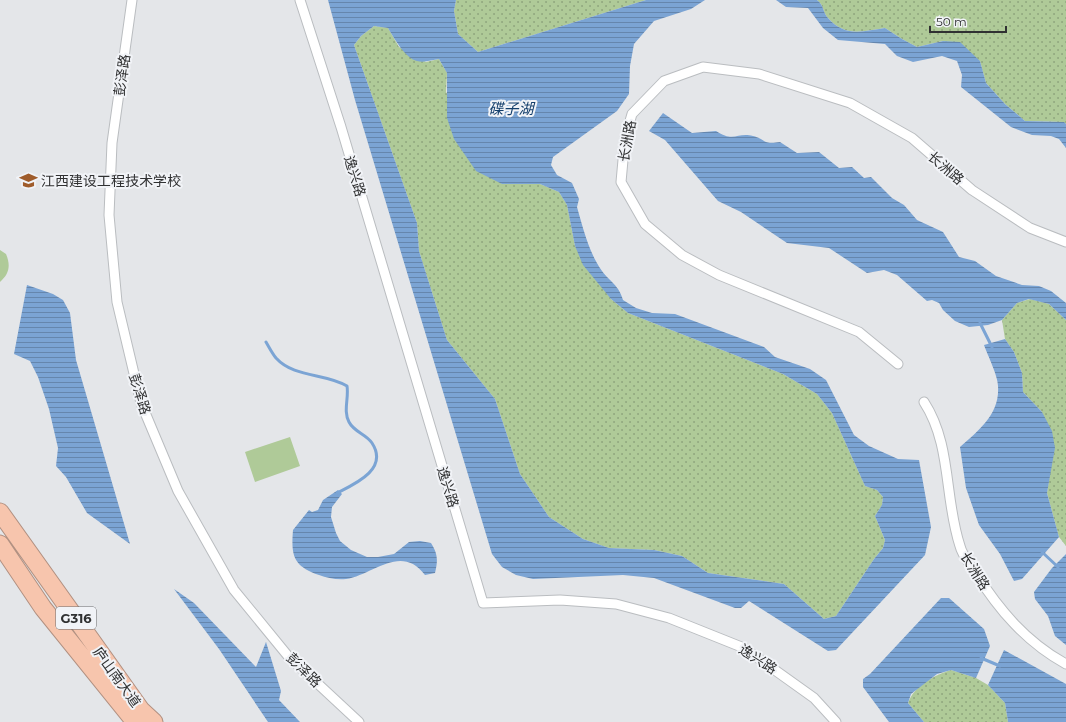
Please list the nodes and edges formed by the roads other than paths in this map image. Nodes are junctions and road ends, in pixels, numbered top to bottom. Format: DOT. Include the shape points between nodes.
graph roads {
  1 [pos="132,0"];
  2 [pos="300,0"];
  3 [pos="1066,242"];
  4 [pos="898,364"];
  5 [pos="924,402"];
  6 [pos="0,512"];
  7 [pos="2,552"];
  8 [pos="1066,664"];
  9 [pos="135,722"];
  10 [pos="154,722"];
  11 [pos="359,722"];
  12 [pos="836,722"];
  1 -- 11 [label="street, 彭泽路" via="112,143 109,215 117,302 141,403 178,491 234,590 288,656"];
  2 -- 12 [label="street, 逸兴路" via="483,603 560,600 616,604 669,618 744,648 814,698"];
  3 -- 4 [label="street, 长洲路" via="1030,228 978,194 912,138 850,103 759,74 703,67 664,81 632,114 624,138 621,182 645,224 682,256 719,275 859,332"];
  5 -- 8 [label="street, 长洲路" via="937,429 945,459 960,547 1003,614 1050,655"];
  6 -- 10 [label="highway, 庐山南大道 / G316" via="141,710"];
  7 -- 9 [label="highway, 庐山南大道 / G316" via="43,608"];
}
